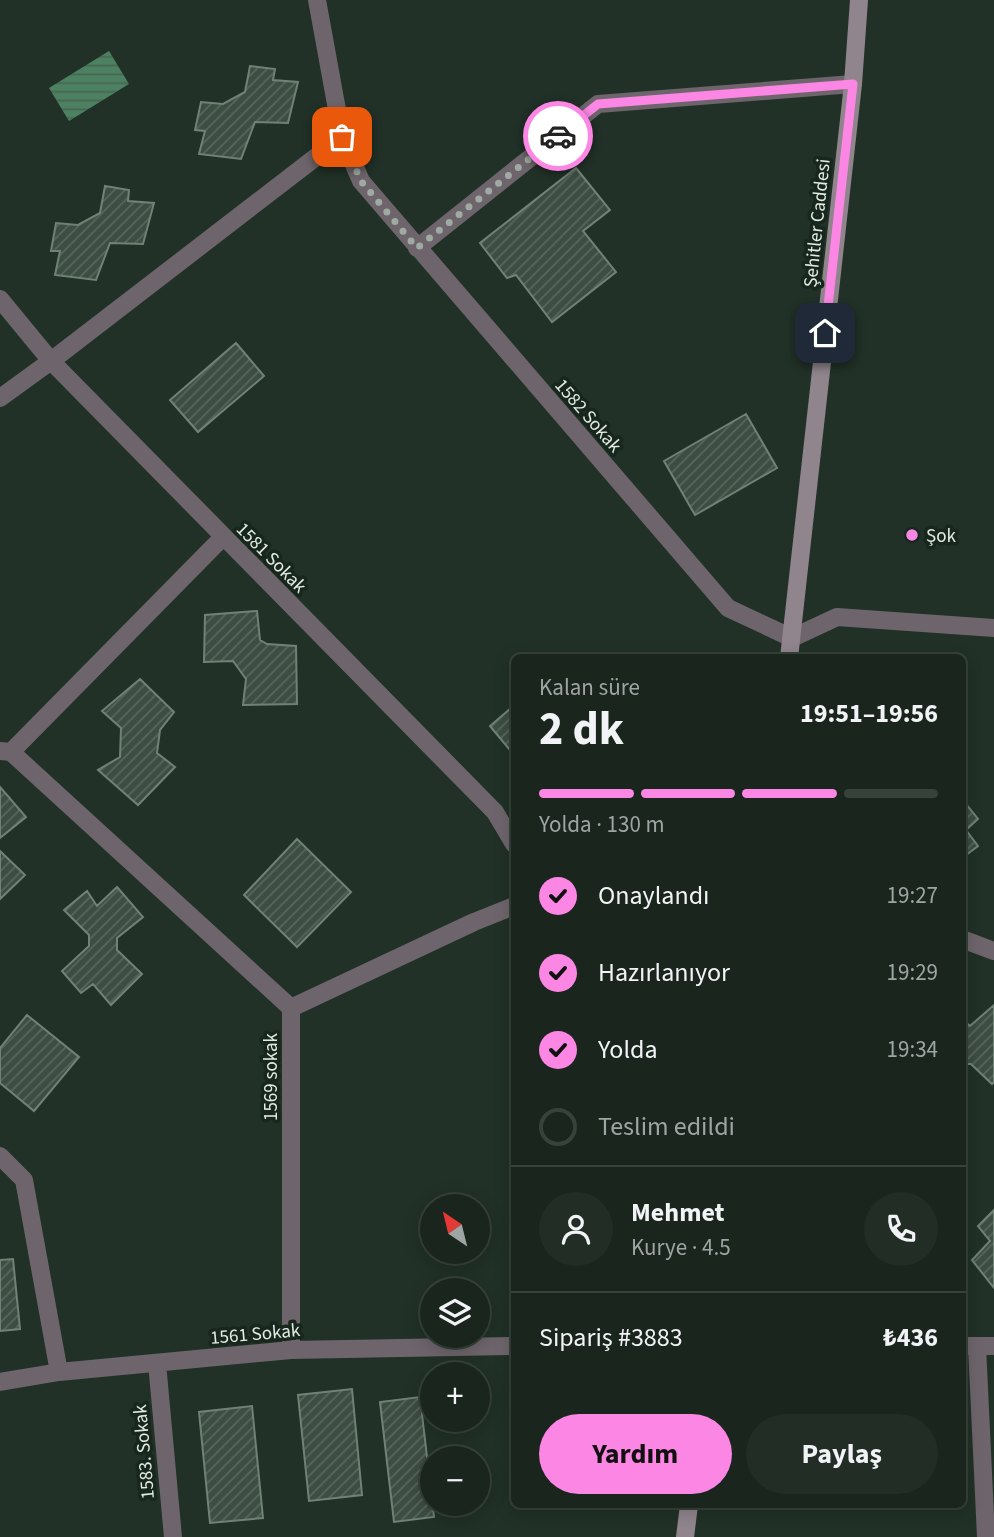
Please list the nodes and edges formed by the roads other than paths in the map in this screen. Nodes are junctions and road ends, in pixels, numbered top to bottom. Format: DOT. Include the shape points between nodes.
graph roads {
  1 [pos="317,0"];
  2 [pos="859,0"];
  3 [pos="853,84"];
  4 [pos="342,137"];
  5 [pos="417,248"];
  6 [pos="0,299"];
  7 [pos="51,361"];
  8 [pos="0,398"];
  9 [pos="223,537"];
  10 [pos="994,628"];
  11 [pos="792,638"];
  12 [pos="790,654"];
  13 [pos="6,752"];
  14 [pos="511,839"];
  15 [pos="511,907"];
  16 [pos="966,940"];
  17 [pos="994,951"];
  18 [pos="291,1009"];
  19 [pos="0,1156"];
  20 [pos="511,1346"];
  21 [pos="978,1346"];
  22 [pos="291,1350"];
  23 [pos="157,1363"];
  24 [pos="59,1373"];
  25 [pos="0,1382"];
  26 [pos="689,1508"];
  27 [pos="173,1537"];
  28 [pos="685,1537"];
  29 [pos="986,1537"];
  1 -- 4 [label="street, 1582 Sokak"];
  2 -- 3 [label="street, Şehitler Caddesi"];
  3 -- 5 [label="street" via="598,104"];
  3 -- 11 [label="street, Şehitler Caddesi"];
  4 -- 5 [label="street, 1582 Sokak" via="361,181"];
  4 -- 7 [label="street"];
  5 -- 11 [label="street, 1582 Sokak" via="729,608"];
  6 -- 7 [label="street, 1581 Sokak"];
  7 -- 8 [label="street"];
  7 -- 9 [label="street, 1581 Sokak"];
  9 -- 13 [label="street"];
  9 -- 14 [label="street, 1581 Sokak" via="495,812"];
  10 -- 11 [label="street" via="837,617"];
  11 -- 12 [label="street, Şehitler Caddesi"];
  13 -- 18 [label="street"];
  15 -- 18 [label="street, 1569 sokak"];
  16 -- 17 [label="street"];
  18 -- 22 [label="street, 1569 sokak"];
  19 -- 24 [label="street" via="24,1180"];
  20 -- 22 [label="street, 1561 Sokak"];
  21 -- 29 [label="street"];
  22 -- 23 [label="street, 1561 Sokak"];
  23 -- 24 [label="street, 1561 Sokak"];
  23 -- 27 [label="street, 1583. Sokak"];
  24 -- 25 [label="street, 1561 Sokak"];
  26 -- 28 [label="street"];
}
